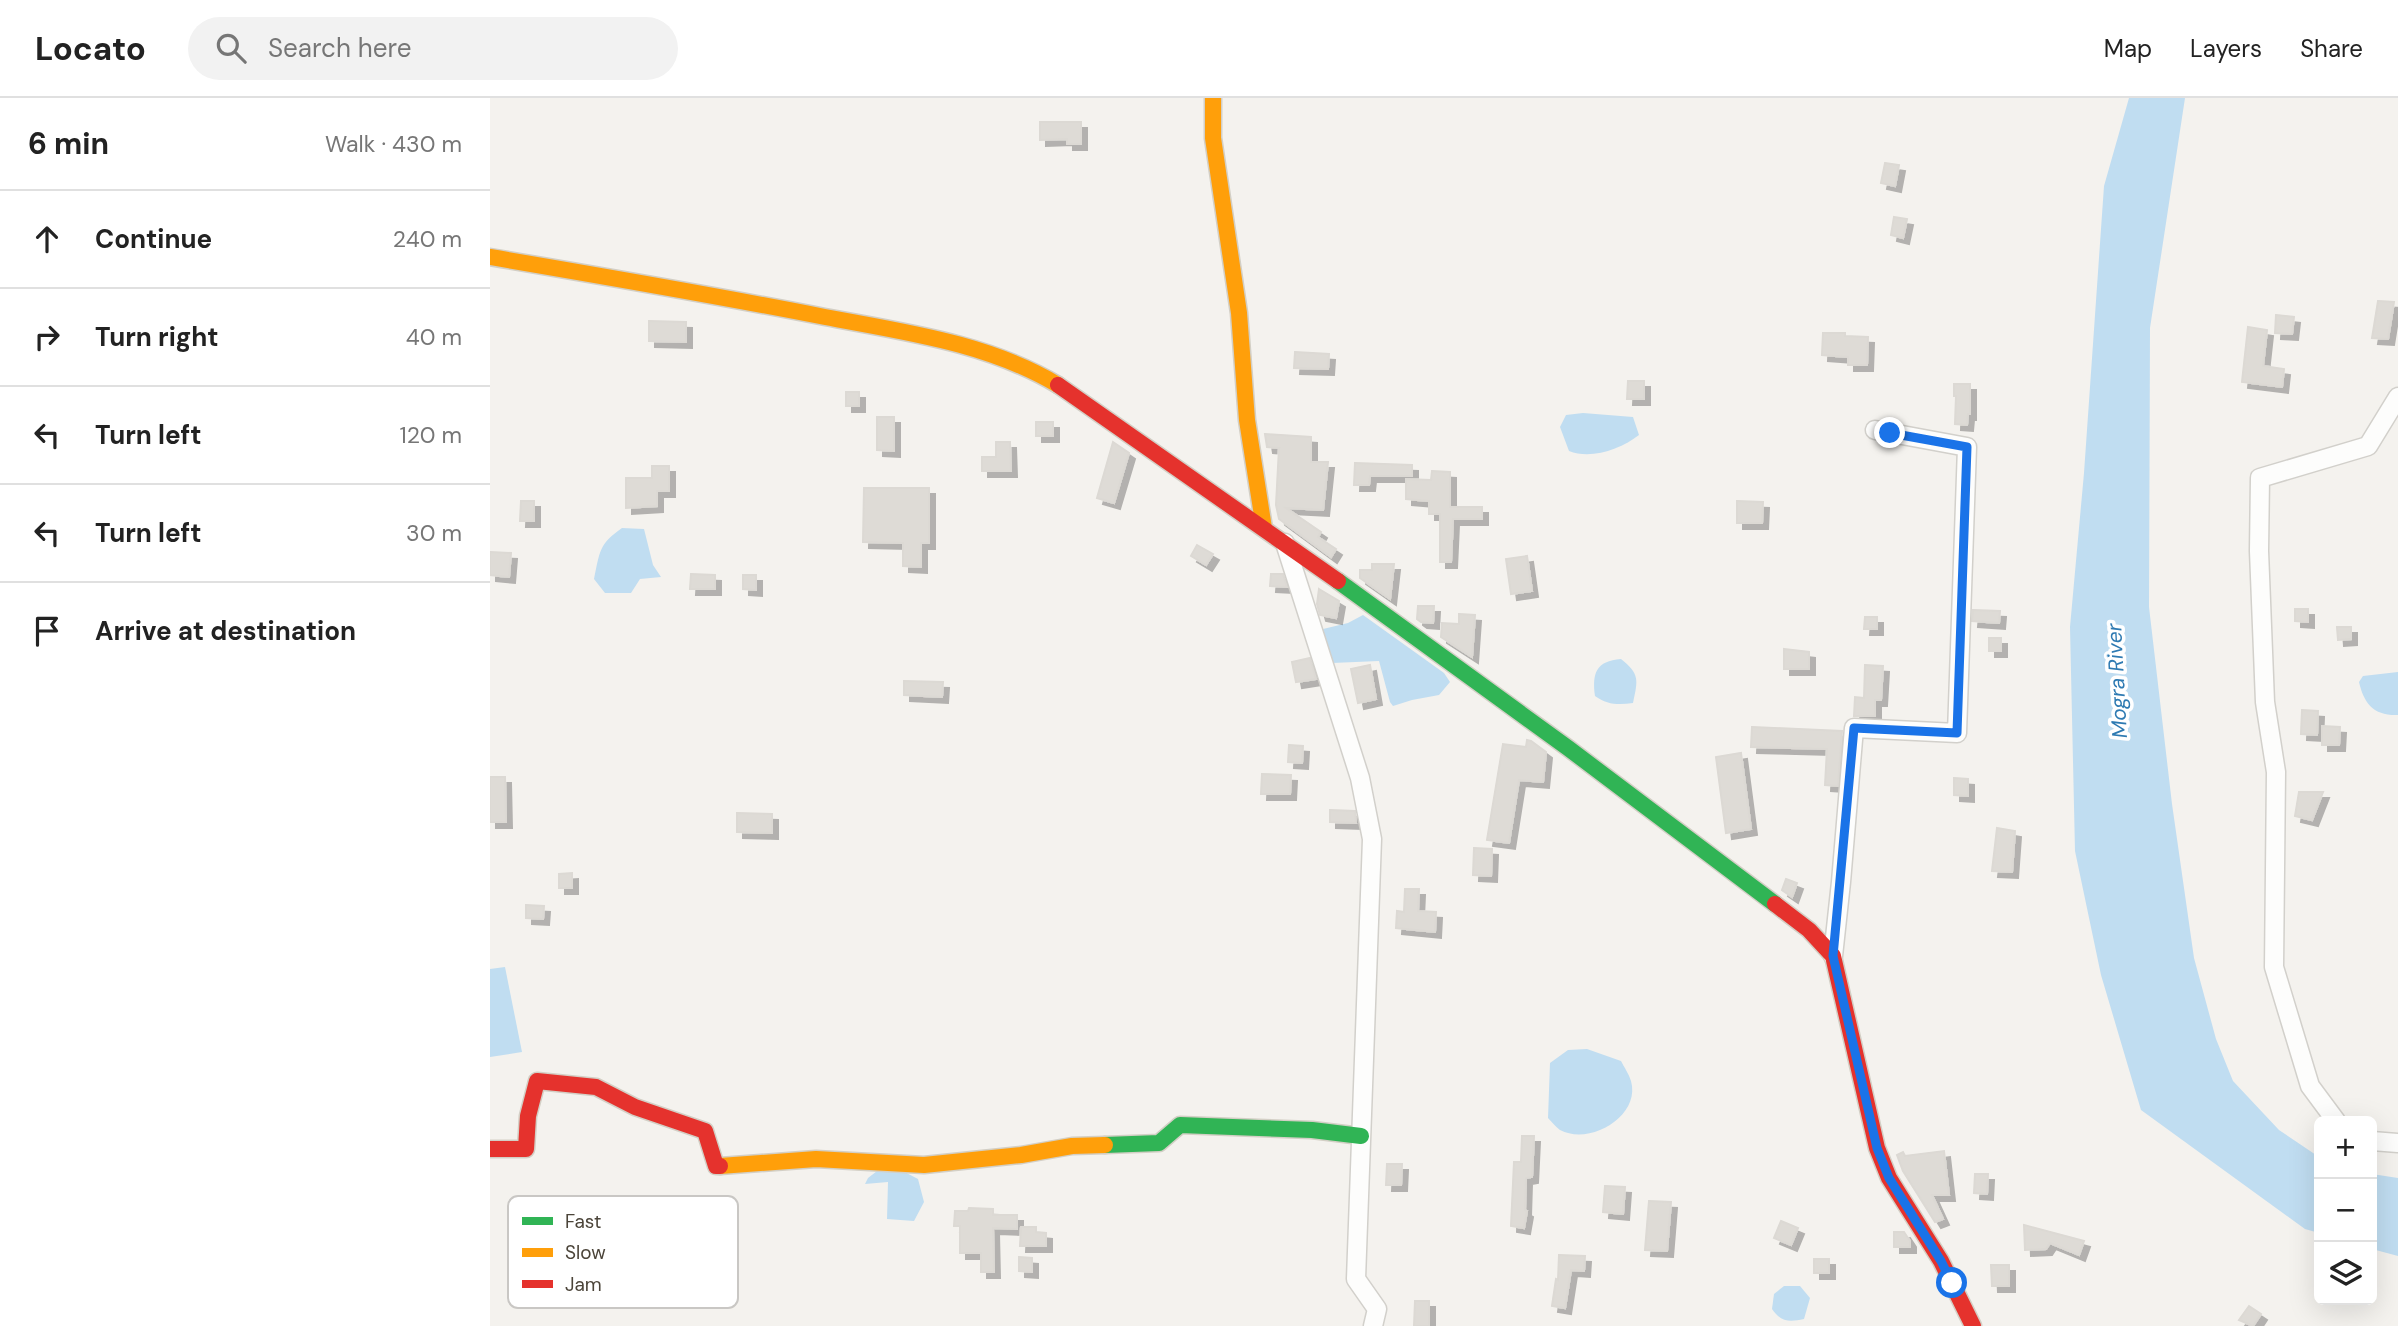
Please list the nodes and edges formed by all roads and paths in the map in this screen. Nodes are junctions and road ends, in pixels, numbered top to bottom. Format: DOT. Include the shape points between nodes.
graph roads {
  1 [pos="1213,98"];
  2 [pos="490,257"];
  3 [pos="2398,397"];
  4 [pos="1875,430"];
  5 [pos="1265,528"];
  6 [pos="1285,543"];
  7 [pos="1833,956"];
  8 [pos="2332,1116"];
  9 [pos="1361,1136"];
  10 [pos="2377,1141"];
  11 [pos="2398,1143"];
  12 [pos="490,1149"];
  13 [pos="1373,1326"];
  14 [pos="1973,1326"];
  1 -- 5 [label="street" via="1213,138 1239,313 1247,420"];
  2 -- 5 [label="street" via="869,324 1012,361 1074,395"];
  3 -- 8 [label="street" via="2368,446 2260,478 2265,702 2276,772 2274,967 2310,1086"];
  4 -- 7 [label="street" via="1967,447 1957,733 1854,728"];
  5 -- 6 [label="street"];
  6 -- 7 [label="street" via="1568,748 1809,930"];
  6 -- 9 [label="street" via="1360,778 1372,839"];
  7 -- 14 [label="street" via="1877,1148 1889,1178 1941,1261"];
  9 -- 12 [label="street" via="1180,1125 1159,1143 1072,1146 924,1165 816,1160 716,1166 705,1131 635,1107 596,1087 537,1081 526,1149"];
  9 -- 13 [label="street" via="1356,1279 1377,1309"];
  10 -- 11 [label="street"];
}
